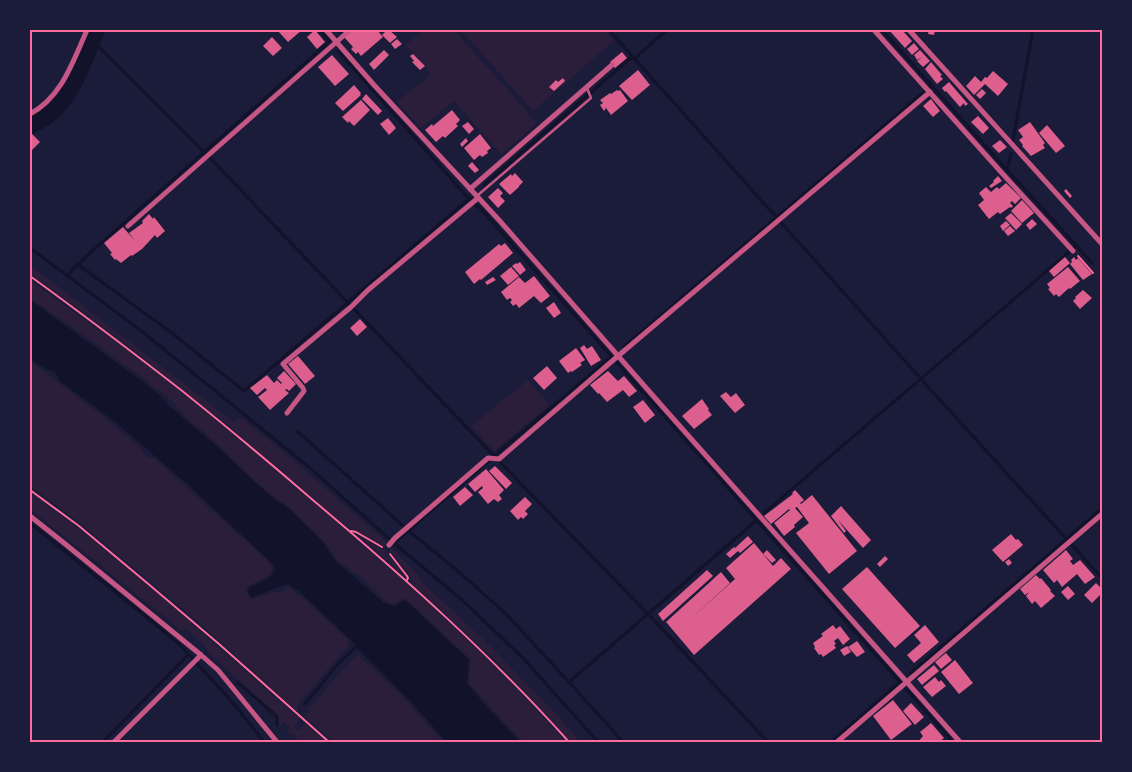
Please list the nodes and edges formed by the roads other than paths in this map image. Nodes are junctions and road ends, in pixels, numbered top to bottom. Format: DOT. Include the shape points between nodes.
graph roads {
  1 [pos="87,30"];
  2 [pos="326,30"];
  3 [pos="350,30"];
  4 [pos="874,30"];
  5 [pos="909,30"];
  6 [pos="336,42"];
  7 [pos="612,65"];
  8 [pos="929,90"];
  9 [pos="588,92"];
  10 [pos="30,114"];
  11 [pos="470,189"];
  12 [pos="475,200"];
  13 [pos="128,226"];
  14 [pos="1102,244"];
  15 [pos="1071,249"];
  16 [pos="615,358"];
  17 [pos="287,413"];
  18 [pos="1102,514"];
  19 [pos="30,516"];
  20 [pos="388,546"];
  21 [pos="199,656"];
  22 [pos="904,685"];
  23 [pos="114,742"];
  24 [pos="277,742"];
  25 [pos="837,742"];
  26 [pos="960,742"];
  1 -- 10 [label="street" via="56,93"];
  2 -- 6 [label="street"];
  3 -- 6 [label="street"];
  4 -- 8 [label="street"];
  5 -- 14 [label="street"];
  6 -- 11 [label="street"];
  6 -- 13 [label="street"];
  7 -- 9 [label="street"];
  8 -- 15 [label="street"];
  8 -- 16 [label="street"];
  9 -- 11 [label="street"];
  9 -- 12 [label="lane" via="591,98"];
  11 -- 12 [label="street"];
  12 -- 16 [label="street"];
  12 -- 17 [label="street" via="283,364 304,392"];
  16 -- 20 [label="street" via="499,458 488,458"];
  16 -- 22 [label="street" via="876,646"];
  18 -- 22 [label="street"];
  19 -- 21 [label="street"];
  21 -- 23 [label="street"];
  21 -- 24 [label="street" via="218,670"];
  22 -- 25 [label="street"];
  22 -- 26 [label="street"];
}
